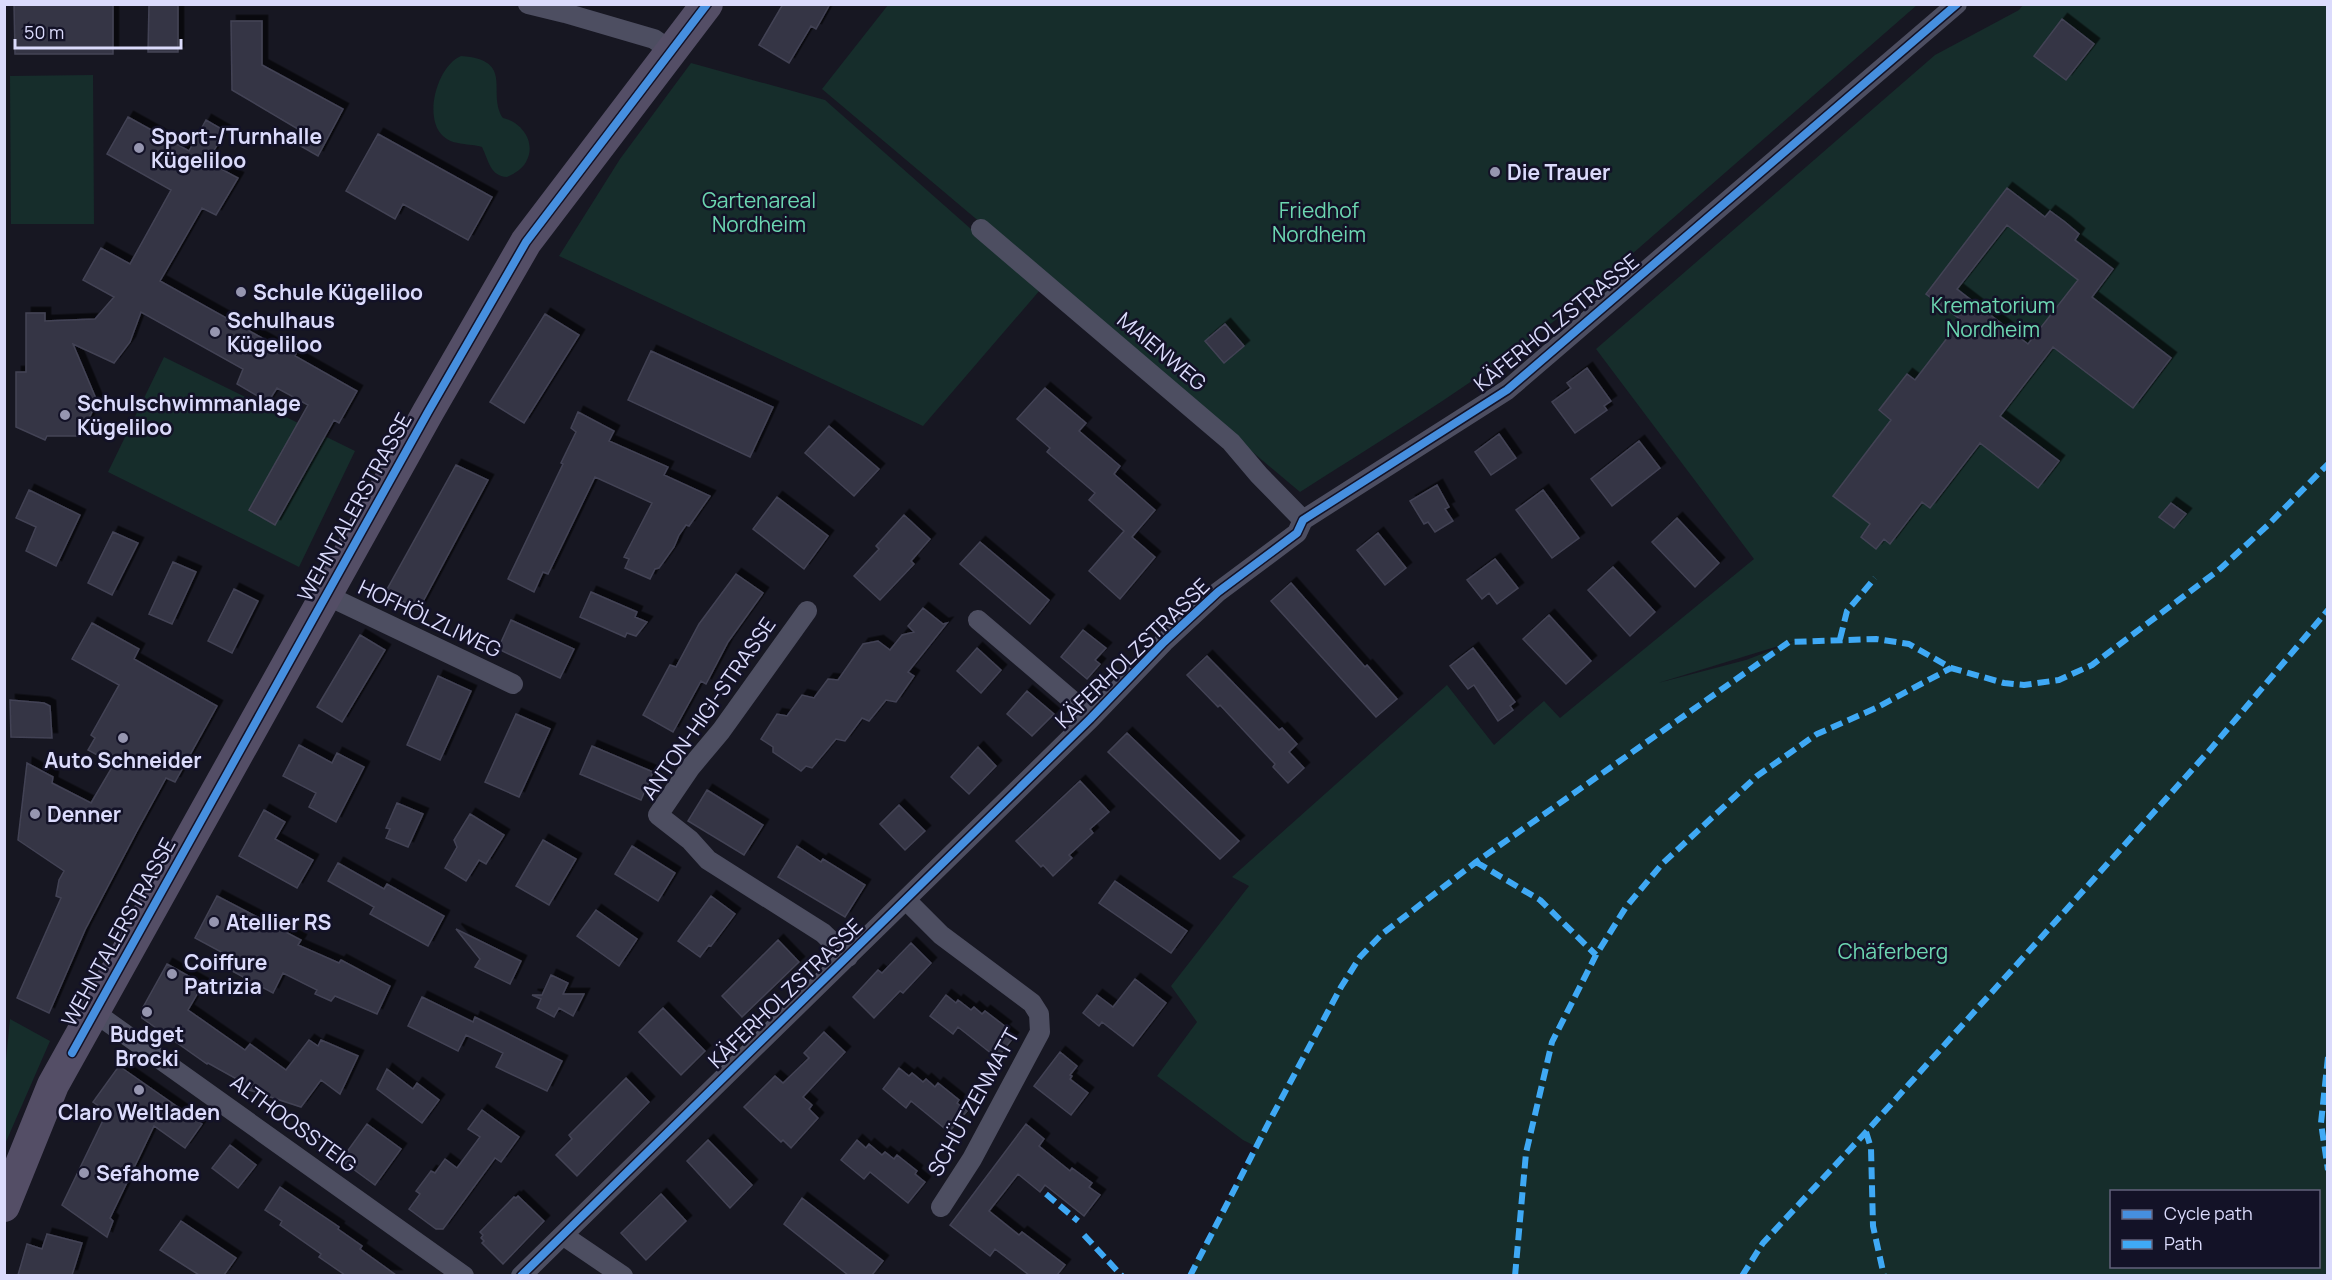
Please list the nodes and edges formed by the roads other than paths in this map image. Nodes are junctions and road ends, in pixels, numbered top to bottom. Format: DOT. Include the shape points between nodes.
graph roads {
  1 [pos="528,4"];
  2 [pos="707,4"];
  3 [pos="1957,4"];
  4 [pos="670,51"];
  5 [pos="981,229"];
  6 [pos="1303,520"];
  7 [pos="326,595"];
  8 [pos="807,611"];
  9 [pos="978,620"];
  10 [pos="513,684"];
  11 [pos="1090,719"];
  12 [pos="906,900"];
  13 [pos="848,957"];
  14 [pos="94,1012"];
  15 [pos="4,1206"];
  16 [pos="941,1207"];
  17 [pos="564,1236"];
  18 [pos="464,1275"];
  19 [pos="521,1275"];
  20 [pos="623,1275"];
  1 -- 4 [label="street" via="654,39"];
  2 -- 4 [label="main road, WEHNTALERSTRASSE"];
  3 -- 6 [label="street, KÄFERHOLZSTRASSE" via="1507,390"];
  4 -- 7 [label="main road, WEHNTALERSTRASSE" via="526,242"];
  5 -- 6 [label="street, MAIENWEG" via="1231,442"];
  6 -- 11 [label="street, KÄFERHOLZSTRASSE" via="1297,533 1218,592 1164,642"];
  7 -- 10 [label="street, HOFHÖLZLIWEG"];
  7 -- 14 [label="main road, WEHNTALERSTRASSE"];
  8 -- 13 [label="street, ANTON-HIGI-STRASSE" via="658,815 708,860 824,933"];
  9 -- 11 [label="street"];
  11 -- 12 [label="street, KÄFERHOLZSTRASSE"];
  12 -- 13 [label="street, KÄFERHOLZSTRASSE"];
  12 -- 16 [label="street, SCHÜTZENMATT" via="941,935 1032,1003 1039,1014 1040,1032 972,1159"];
  13 -- 17 [label="street, KÄFERHOLZSTRASSE"];
  14 -- 15 [label="main road, WEHNTALERSTRASSE" via="53,1085"];
  14 -- 18 [label="street, ALTHOOSSTEIG"];
  17 -- 19 [label="street, KÄFERHOLZSTRASSE"];
  17 -- 20 [label="street"];
}
